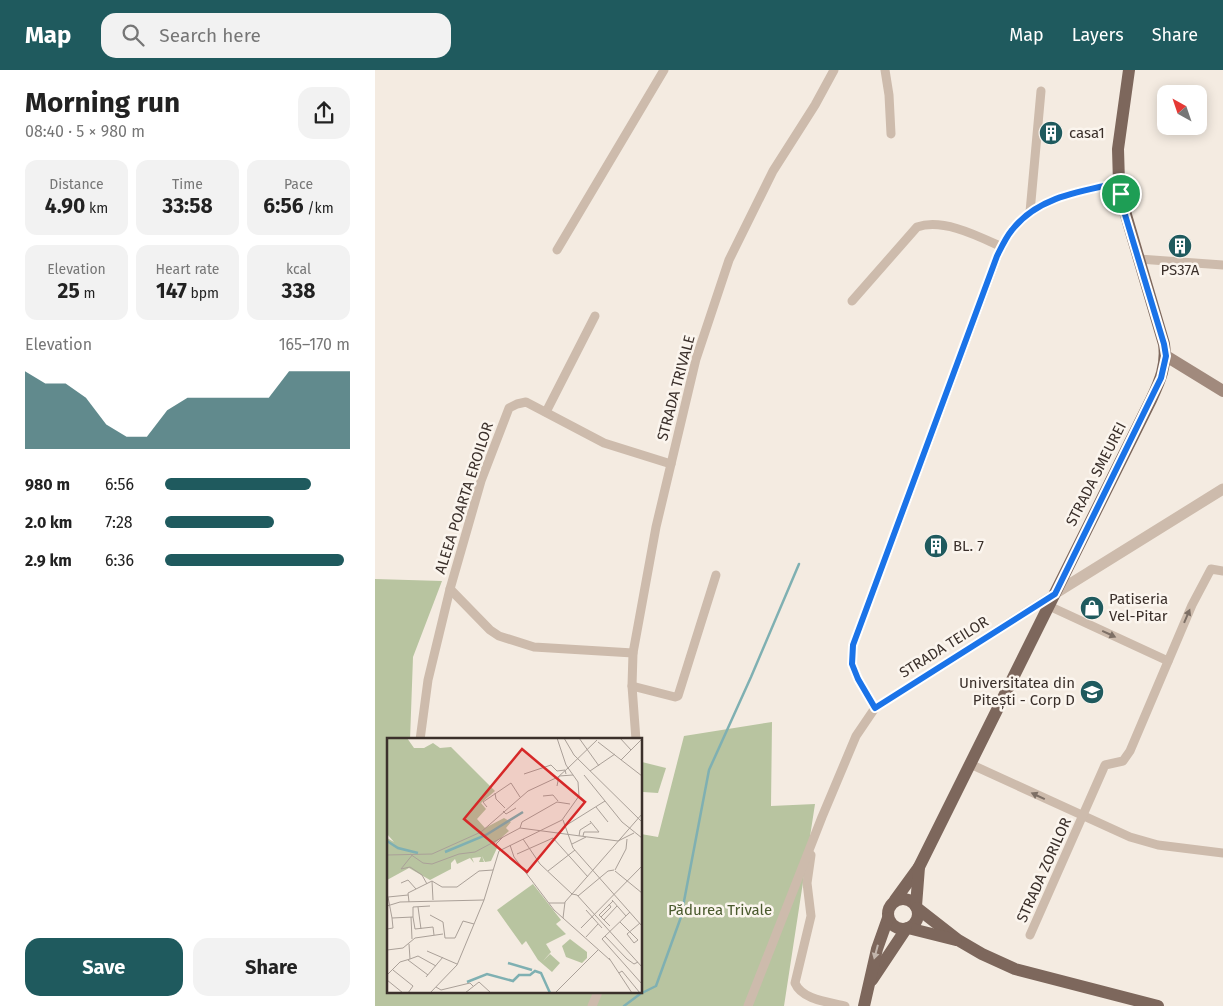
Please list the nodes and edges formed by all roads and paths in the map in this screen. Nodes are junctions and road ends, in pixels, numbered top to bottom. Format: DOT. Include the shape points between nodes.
graph roads {
  1 [pos="664,70"];
  2 [pos="834,70"];
  3 [pos="885,70"];
  4 [pos="1129,70"];
  5 [pos="1041,91"];
  6 [pos="891,134"];
  7 [pos="1119,183"];
  8 [pos="1030,212"];
  9 [pos="1002,247"];
  10 [pos="557,250"];
  11 [pos="1139,259"];
  12 [pos="1223,264"];
  13 [pos="852,301"];
  14 [pos="595,316"];
  15 [pos="1166,356"];
  16 [pos="1223,391"];
  17 [pos="546,412"];
  18 [pos="671,464"];
  19 [pos="1223,489"];
  20 [pos="1223,571"];
  21 [pos="716,576"];
  22 [pos="449,590"];
  23 [pos="1055,594"];
  24 [pos="1049,606"];
  25 [pos="633,653"];
  26 [pos="1168,661"];
  27 [pos="632,686"];
  28 [pos="875,708"];
  29 [pos="420,738"];
  30 [pos="636,738"];
  31 [pos="970,764"];
  32 [pos="1083,816"];
  33 [pos="813,840"];
  34 [pos="1223,853"];
  35 [pos="919,867"];
  36 [pos="895,900"];
  37 [pos="917,907"];
  38 [pos="888,918"];
  39 [pos="907,928"];
  40 [pos="1030,935"];
  41 [pos="958,940"];
  42 [pos="868,986"];
  43 [pos="597,994"];
  44 [pos="592,1006"];
  45 [pos="748,1006"];
  46 [pos="845,1006"];
  47 [pos="864,1006"];
  48 [pos="1158,1006"];
  1 -- 10 [label="street"];
  2 -- 18 [label="street, STRADA TRIVALE" via="773,171 729,260 696,359"];
  3 -- 6 [label="street"];
  4 -- 7 [label="main road, STRADA SMEUREI" via="1118,149"];
  5 -- 8 [label="street"];
  7 -- 8 [label="street" via="1064,195"];
  7 -- 11 [label="main road, STRADA SMEUREI"];
  8 -- 9 [label="street" via="1012,230"];
  9 -- 13 [label="street" via="971,233 941,225 917,227"];
  9 -- 28 [label="street" via="853,645 852,664"];
  11 -- 12 [label="street"];
  11 -- 15 [label="main road, STRADA SMEUREI"];
  14 -- 17 [label="street"];
  15 -- 16 [label="main road"];
  15 -- 23 [label="main road, STRADA SMEUREI" via="1161,378"];
  17 -- 18 [label="street, ALEEA POARTA EROILOR" via="604,443"];
  17 -- 22 [label="street, ALEEA POARTA EROILOR" via="526,402 509,408 481,482"];
  18 -- 25 [label="street, STRADA TRIVALE"];
  19 -- 23 [label="street, STRADA TEILOR"];
  26 -- 20 [label="street, one-way" via="1211,569"];
  21 -- 27 [label="street" via="679,696"];
  22 -- 25 [label="street" via="499,636 540,648"];
  22 -- 29 [label="street, ALEEA POARTA EROILOR" via="428,680"];
  23 -- 24 [label="main road, STRADA SMEUREI"];
  23 -- 28 [label="street, STRADA TEILOR"];
  24 -- 26 [label="street, one-way"];
  24 -- 31 [label="main road, STRADA SMEUREI"];
  25 -- 27 [label="street, STRADA TRIVALE"];
  26 -- 32 [label="street" via="1129,751 1123,761 1105,765"];
  27 -- 30 [label="street, STRADA TRIVALE"];
  28 -- 33 [label="street, STRADA TEILOR" via="856,736"];
  32 -- 31 [label="street, STRADA ZORILOR, one-way"];
  31 -- 35 [label="main road, STRADA SMEUREI"];
  32 -- 34 [label="street, STRADA ZORILOR" via="1144,841"];
  32 -- 40 [label="street, STRADA ZORILOR"];
  33 -- 45 [label="street, STRADA TEILOR"];
  33 -- 46 [label="street" via="807,883 811,916 795,983 809,996"];
  35 -- 36 [label="main road, STRADA SMEUREI"];
  35 -- 37 [label="main road, STRADA SMEUREI"];
  36 -- 37 [label="main road" via="905,898"];
  36 -- 38 [label="main road" via="889,908"];
  37 -- 39 [label="main road" via="913,926"];
  37 -- 41 [label="main road"];
  38 -- 39 [label="main road" via="893,926"];
  38 -- 42 [label="main road, one-way"];
  39 -- 41 [label="main road"];
  39 -- 42 [label="main road"];
  41 -- 48 [label="main road" via="1025,973"];
  42 -- 47 [label="main road"];
  43 -- 44 [label="street"];
}
